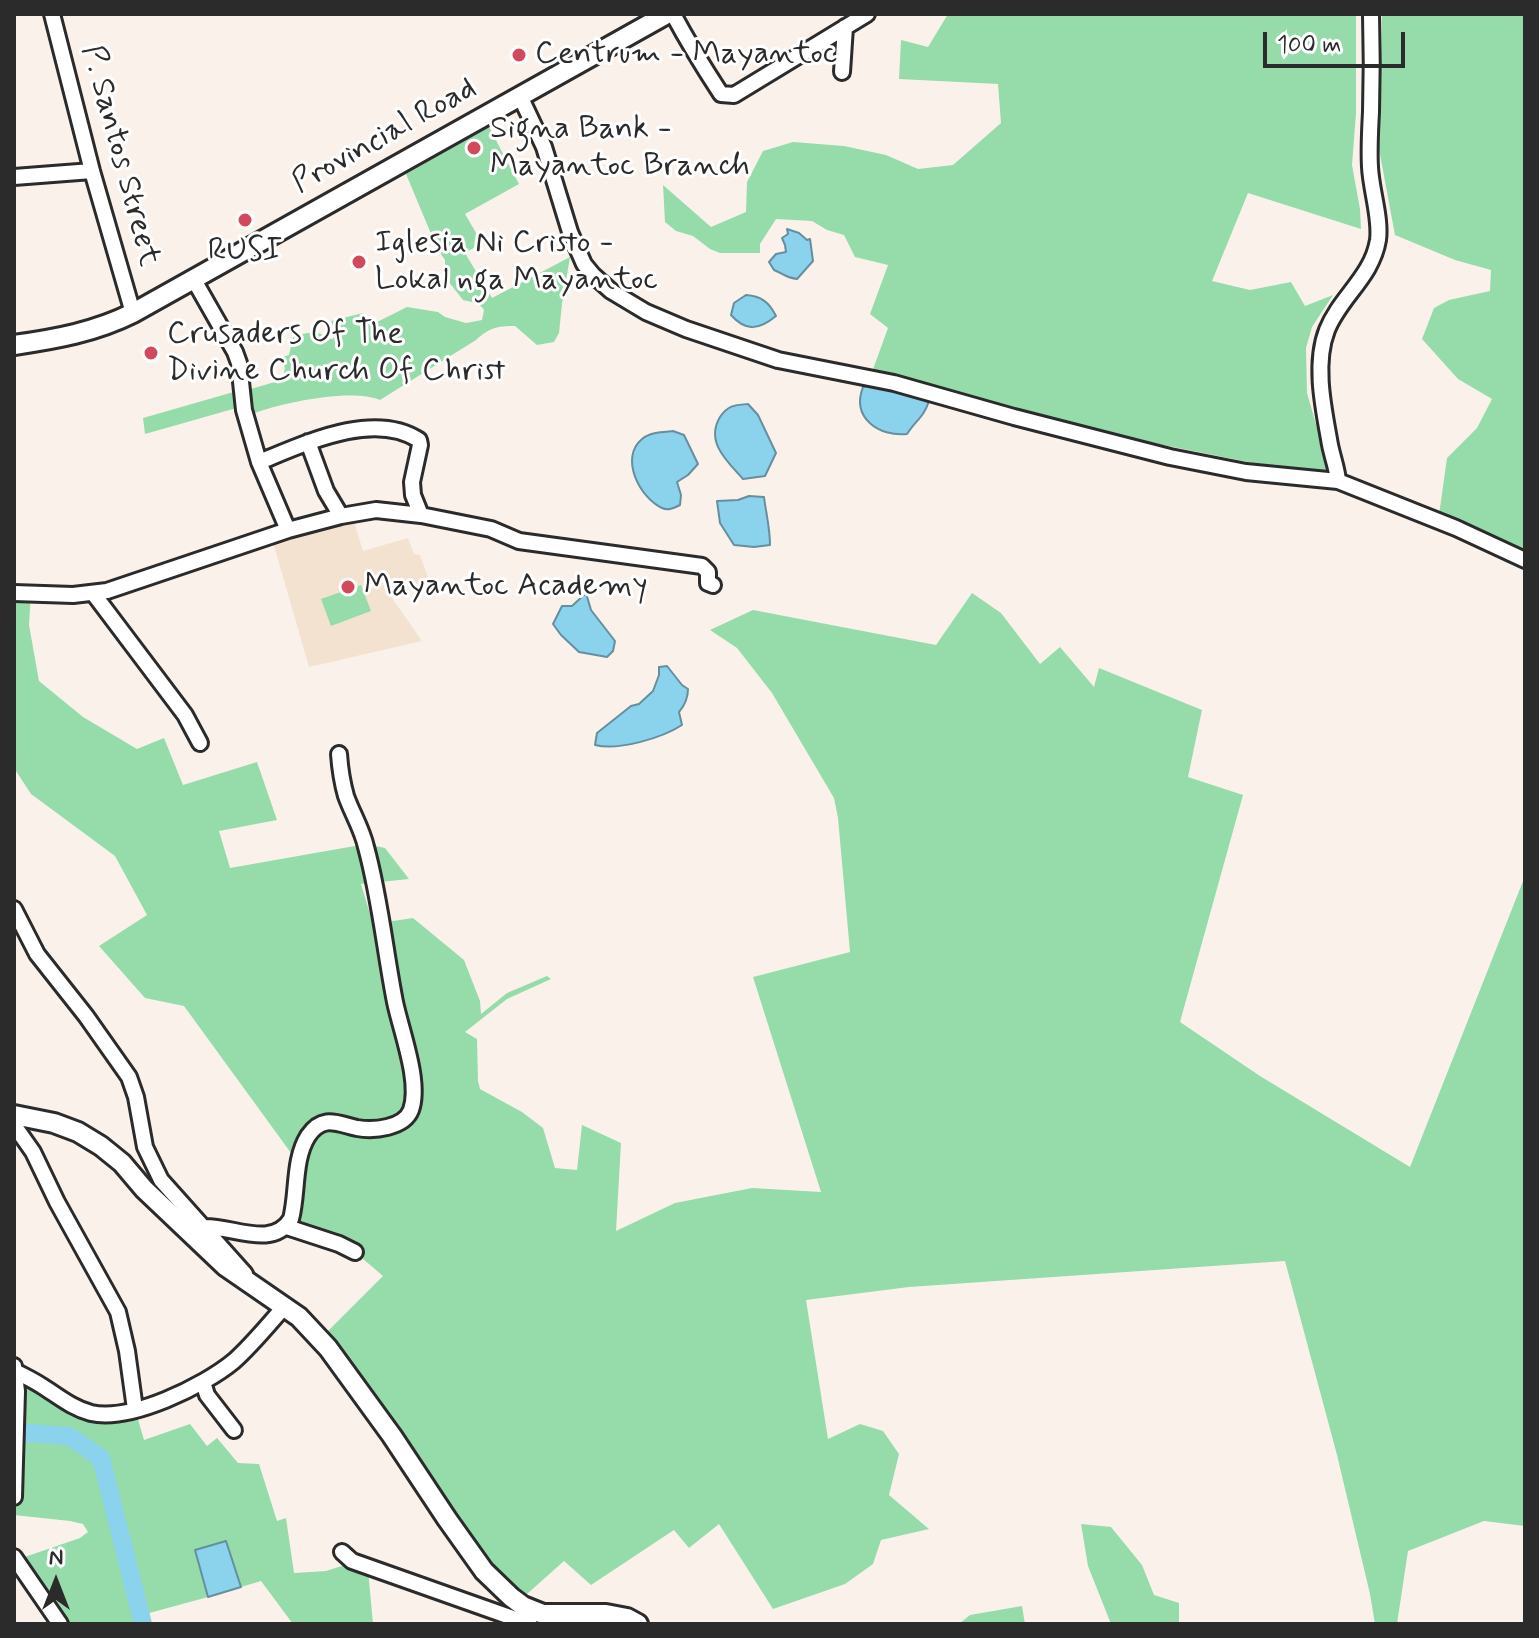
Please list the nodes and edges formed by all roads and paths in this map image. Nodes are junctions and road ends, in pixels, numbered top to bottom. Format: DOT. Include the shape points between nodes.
graph roads {
  1 [pos="52,14"];
  2 [pos="667,14"];
  3 [pos="673,14"];
  4 [pos="867,14"];
  5 [pos="1371,14"];
  6 [pos="845,27"];
  7 [pos="842,72"];
  8 [pos="520,96"];
  9 [pos="92,171"];
  10 [pos="14,177"];
  11 [pos="194,280"];
  12 [pos="133,313"];
  13 [pos="14,345"];
  14 [pos="308,442"];
  15 [pos="259,462"];
  16 [pos="1338,481"];
  17 [pos="421,515"];
  18 [pos="341,516"];
  19 [pos="288,530"];
  20 [pos="1525,560"];
  21 [pos="713,585"];
  22 [pos="14,593"];
  23 [pos="93,593"];
  24 [pos="200,743"];
  25 [pos="339,754"];
  26 [pos="14,909"];
  27 [pos="14,1115"];
  28 [pos="14,1125"];
  29 [pos="203,1227"];
  30 [pos="287,1227"];
  31 [pos="355,1252"];
  32 [pos="253,1284"];
  33 [pos="285,1306"];
  34 [pos="14,1361"];
  35 [pos="15,1371"];
  36 [pos="203,1382"];
  37 [pos="135,1409"];
  38 [pos="234,1430"];
  39 [pos="14,1497"];
  40 [pos="342,1552"];
  41 [pos="14,1557"];
  42 [pos="540,1621"];
  43 [pos="60,1624"];
  44 [pos="638,1624"];
  1 -- 9 [label="street, P. Santos Street"];
  2 -- 8 [label="main road, Provincial Road"];
  3 -- 6 [label="street" via="709,76 727,95"];
  4 -- 6 [label="street"];
  5 -- 16 [label="street" via="1369,165 1378,239 1365,274 1327,330 1321,367"];
  6 -- 7 [label="street"];
  8 -- 11 [label="main road, Provincial Road"];
  8 -- 16 [label="street" via="544,147 584,264 611,291 646,312 778,360 894,383 1170,457 1246,472"];
  9 -- 10 [label="street"];
  9 -- 12 [label="street, P. Santos Street"];
  11 -- 12 [label="main road, Provincial Road"];
  11 -- 15 [label="street" via="239,363 244,410"];
  12 -- 13 [label="main road, Provincial Road" via="83,333"];
  14 -- 15 [label="street"];
  14 -- 17 [label="street" via="362,428 385,428 419,440 412,482"];
  14 -- 18 [label="street"];
  15 -- 19 [label="street"];
  16 -- 20 [label="street"];
  17 -- 18 [label="street" via="376,510"];
  17 -- 21 [label="street" via="491,529 519,541 702,566"];
  18 -- 19 [label="street"];
  19 -- 23 [label="street"];
  22 -- 23 [label="street"];
  23 -- 24 [label="street" via="185,715"];
  25 -- 30 [label="street" via="346,796 374,880 413,1100 397,1125 361,1128 335,1122 316,1127 303,1148"];
  26 -- 29 [label="street" via="37,954 125,1069 150,1160 168,1190"];
  27 -- 32 [label="main road" via="66,1127 101,1146 225,1266"];
  28 -- 37 [label="street" via="118,1312"];
  29 -- 30 [label="street" via="255,1235"];
  29 -- 32 [label="street"];
  30 -- 31 [label="street"];
  32 -- 33 [label="main road"];
  33 -- 36 [label="street" via="236,1359"];
  33 -- 42 [label="main road" via="328,1348 484,1571"];
  34 -- 35 [label="street"];
  35 -- 37 [label="street" via="89,1412"];
  35 -- 39 [label="street"];
  36 -- 37 [label="street"];
  36 -- 38 [label="street"];
  40 -- 42 [label="street" via="352,1561"];
  41 -- 43 [label="street"];
  42 -- 44 [label="main road" via="606,1614"];
}
